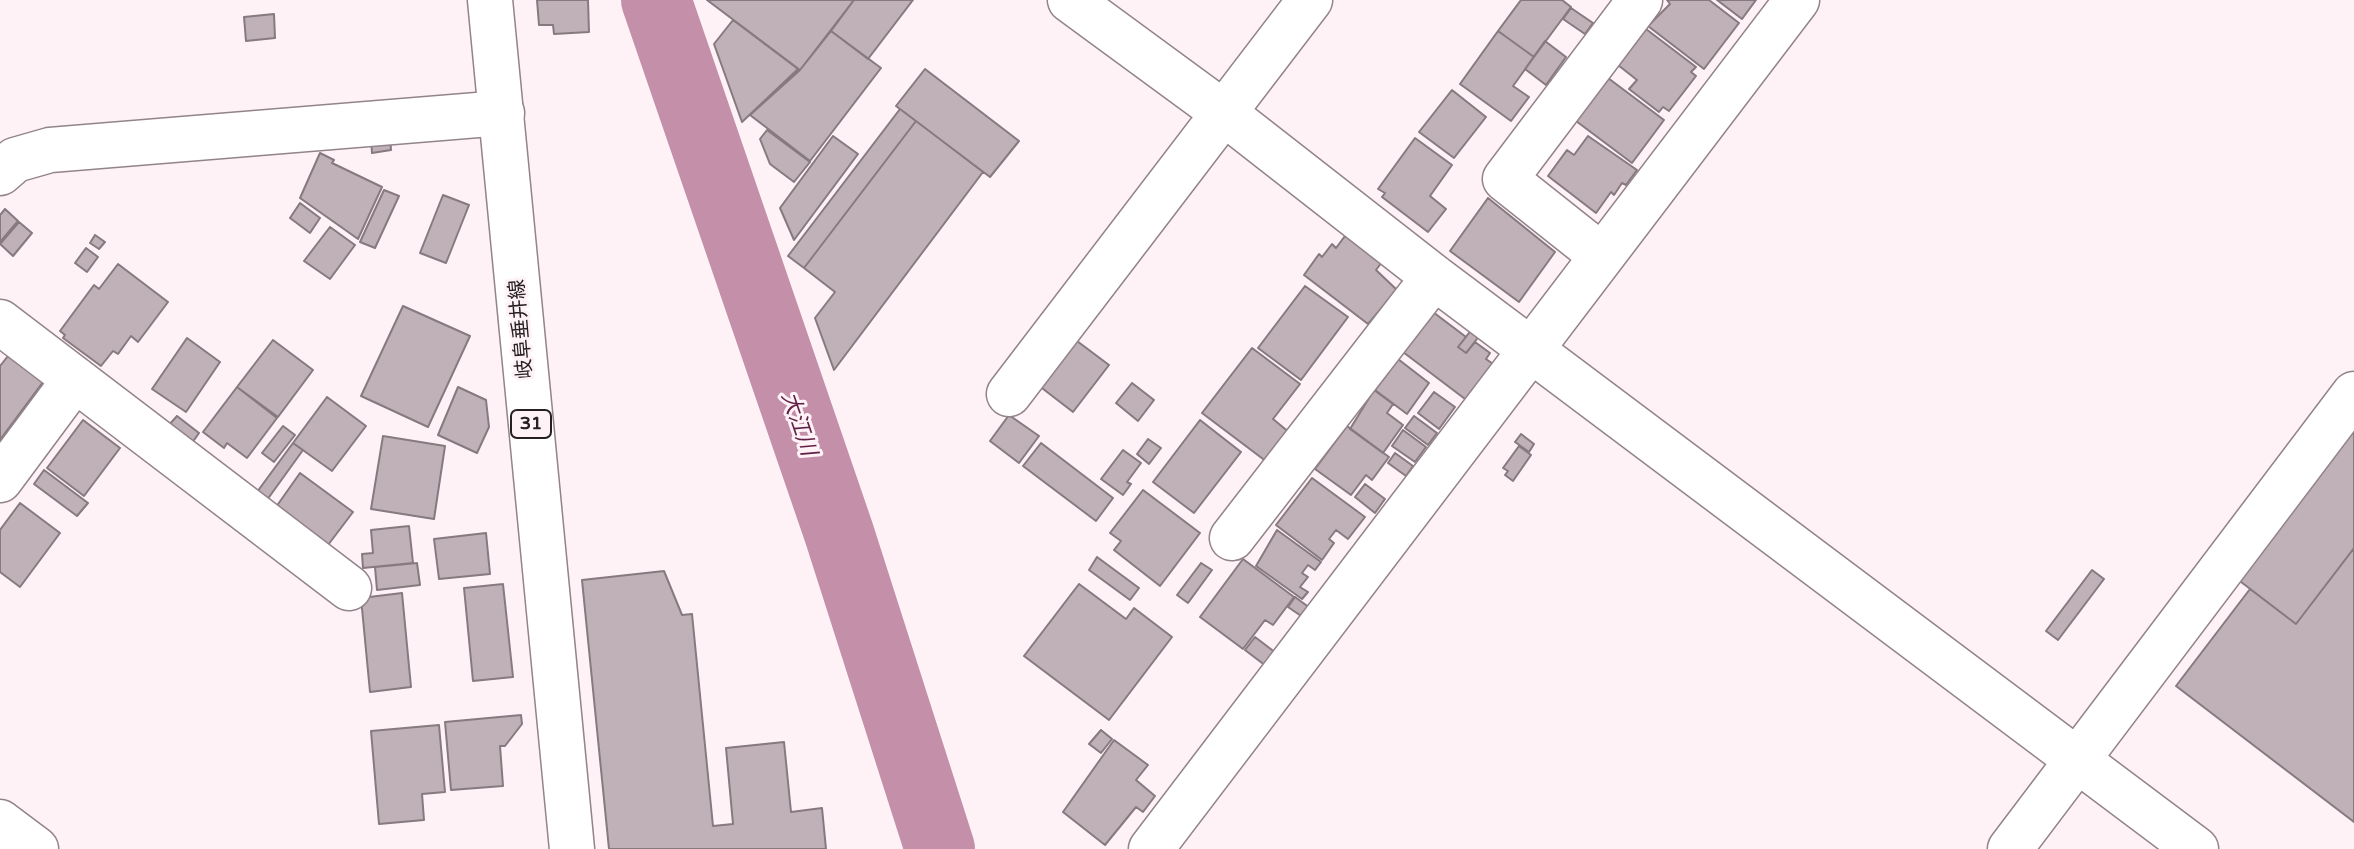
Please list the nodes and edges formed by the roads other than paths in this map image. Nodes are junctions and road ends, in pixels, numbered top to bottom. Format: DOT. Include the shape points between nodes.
graph roads {
  1 [pos="490,0"];
  2 [pos="1070,0"];
  3 [pos="1310,0"];
  4 [pos="1640,0"];
  5 [pos="1797,0"];
  6 [pos="502,113"];
  7 [pos="1224,113"];
  8 [pos="0,173"];
  9 [pos="1602,256"];
  10 [pos="1434,277"];
  11 [pos="0,322"];
  12 [pos="1530,349"];
  13 [pos="75,379"];
  14 [pos="1009,394"];
  15 [pos="2354,394"];
  16 [pos="0,480"];
  17 [pos="1232,538"];
  18 [pos="349,588"];
  19 [pos="2079,758"];
  20 [pos="0,822"];
  21 [pos="36,849"];
  22 [pos="572,849"];
  23 [pos="1151,849"];
  24 [pos="2010,849"];
  25 [pos="2196,849"];
  1 -- 6 [label="street, 岐阜垂井線 / 31"];
  2 -- 7 [label="street"];
  3 -- 7 [label="street"];
  4 -- 9 [label="street" via="1505,179"];
  5 -- 9 [label="street"];
  6 -- 8 [label="street" via="50,150 15,160"];
  6 -- 22 [label="street, 岐阜垂井線 / 31"];
  7 -- 10 [label="street"];
  7 -- 14 [label="street"];
  9 -- 12 [label="street"];
  10 -- 12 [label="street"];
  10 -- 17 [label="street"];
  11 -- 13 [label="street"];
  12 -- 19 [label="street"];
  12 -- 23 [label="street"];
  13 -- 16 [label="street"];
  13 -- 18 [label="street"];
  15 -- 19 [label="street"];
  19 -- 24 [label="street"];
  19 -- 25 [label="street"];
  20 -- 21 [label="street"];
}
